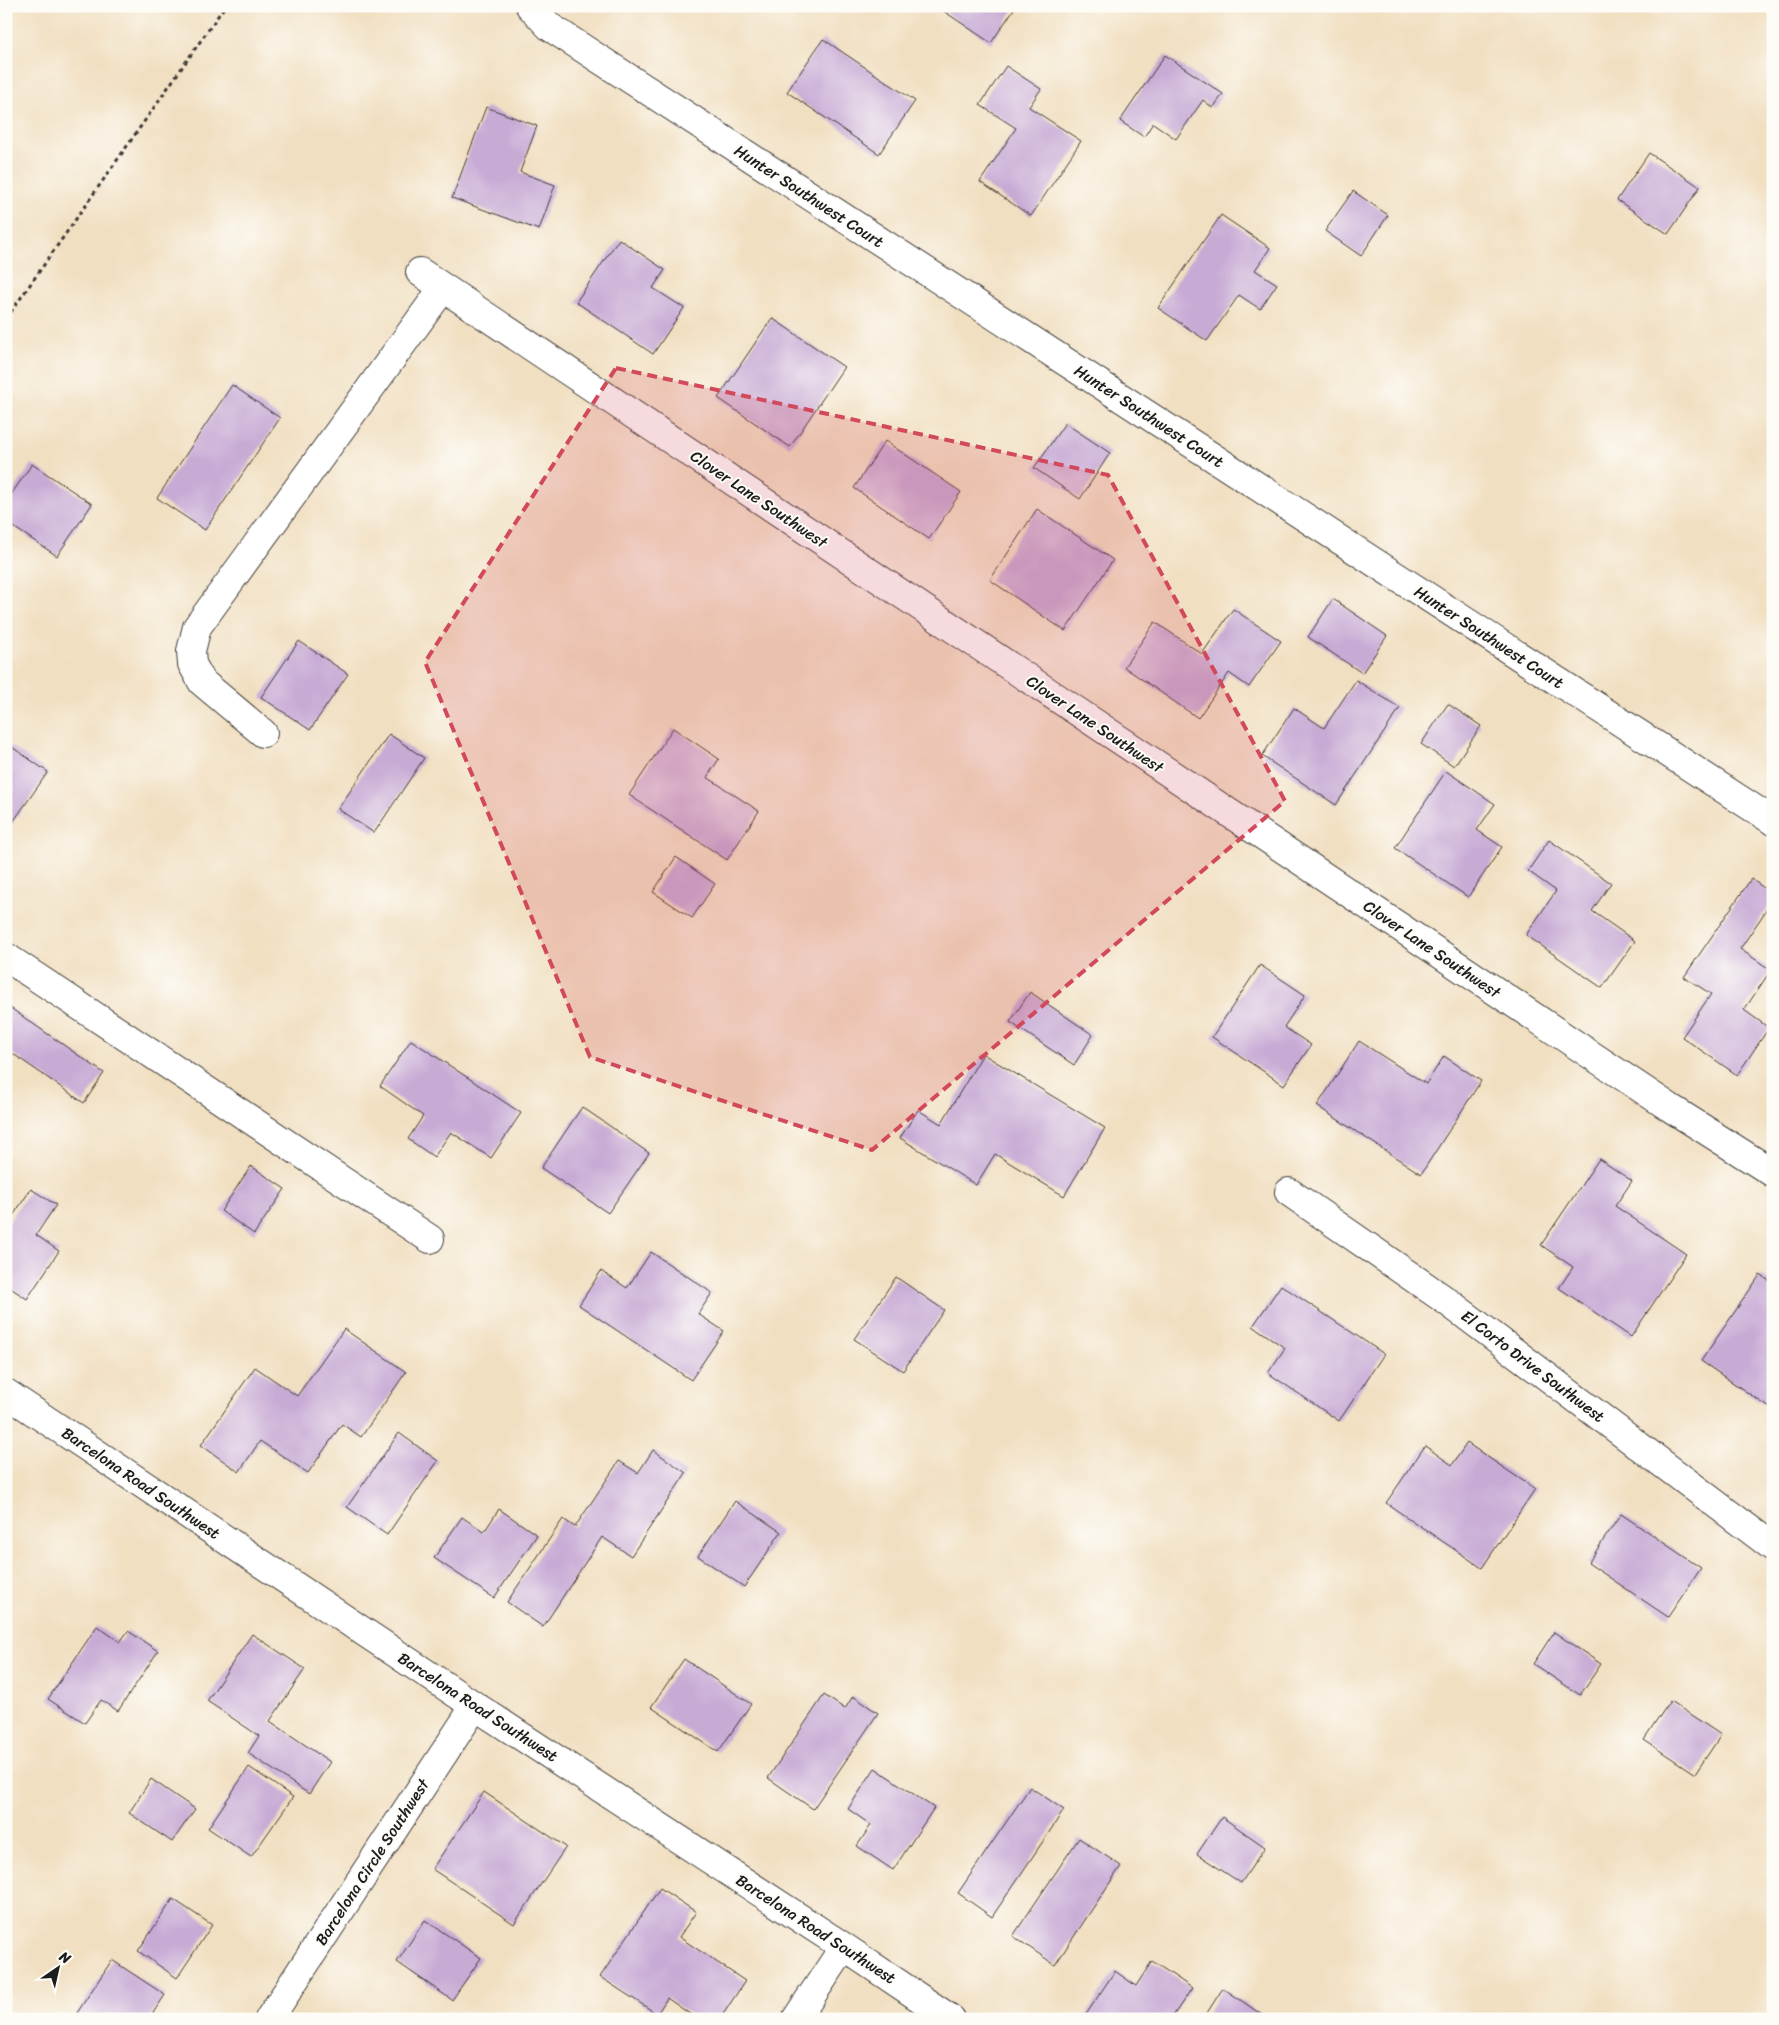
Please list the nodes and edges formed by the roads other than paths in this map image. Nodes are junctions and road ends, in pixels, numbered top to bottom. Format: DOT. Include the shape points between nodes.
graph roads {
  1 [pos="530,6"];
  2 [pos="420,272"];
  3 [pos="443,288"];
  4 [pos="263,733"];
  5 [pos="1773,821"];
  6 [pos="6,957"];
  7 [pos="1773,1173"];
  8 [pos="1289,1192"];
  9 [pos="430,1239"];
  10 [pos="6,1393"];
  11 [pos="1773,1547"];
  12 [pos="475,1706"];
  13 [pos="844,1947"];
  14 [pos="269,2019"];
  15 [pos="796,2019"];
  16 [pos="951,2019"];
  1 -- 5 [label="street, Hunter Southwest Court" via="550,27"];
  2 -- 3 [label="street, Clover Lane Southwest"];
  3 -- 4 [label="street" via="197,627 192,664 202,682"];
  3 -- 7 [label="street, Clover Lane Southwest" via="1669,1107"];
  6 -- 9 [label="street"];
  8 -- 11 [label="street, El Corto Drive Southwest" via="1448,1302"];
  10 -- 12 [label="street, Barcelona Road Southwest"];
  12 -- 13 [label="street, Barcelona Road Southwest"];
  12 -- 14 [label="street, Barcelona Circle Southwest"];
  13 -- 15 [label="street"];
  13 -- 16 [label="street, Barcelona Road Southwest"];
}
